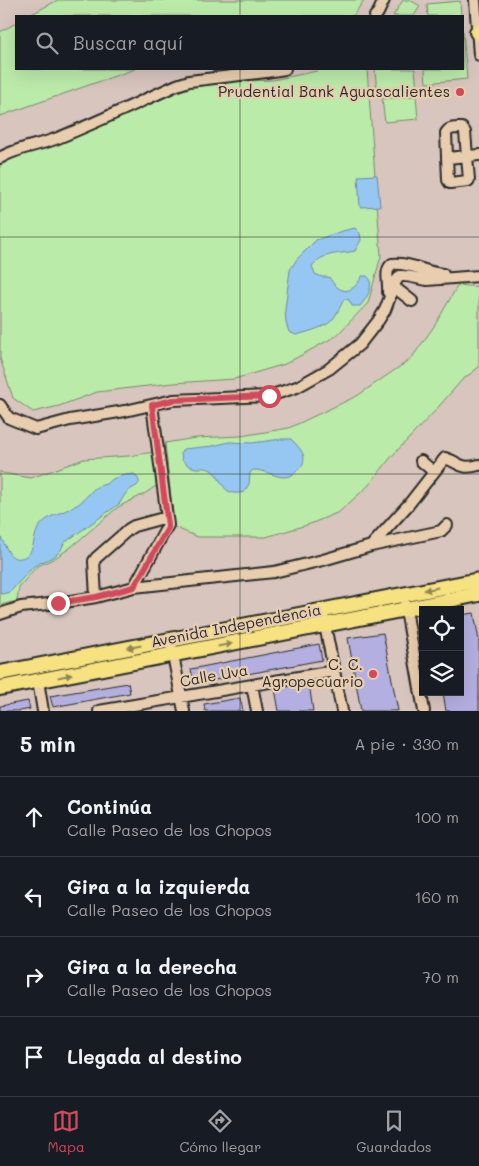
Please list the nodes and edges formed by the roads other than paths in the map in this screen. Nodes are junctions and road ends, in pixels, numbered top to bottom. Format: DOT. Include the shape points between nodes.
graph roads {
  1 [pos="384,0"];
  2 [pos="474,0"];
  3 [pos="375,15"];
  4 [pos="478,33"];
  5 [pos="479,55"];
  6 [pos="278,70"];
  7 [pos="479,155"];
  8 [pos="467,156"];
  9 [pos="0,158"];
  10 [pos="447,158"];
  11 [pos="479,272"];
  12 [pos="479,276"];
  13 [pos="394,287"];
  14 [pos="412,301"];
  15 [pos="388,303"];
  16 [pos="0,405"];
  17 [pos="152,405"];
  18 [pos="421,461"];
  19 [pos="479,465"];
  20 [pos="434,472"];
  21 [pos="167,517"];
  22 [pos="447,525"];
  23 [pos="371,546"];
  24 [pos="146,566"];
  25 [pos="479,580"];
  26 [pos="154,584"];
  27 [pos="134,587"];
  28 [pos="479,594"];
  29 [pos="404,595"];
  30 [pos="96,597"];
  31 [pos="406,609"];
  32 [pos="322,610"];
  33 [pos="0,614"];
  34 [pos="325,625"];
  35 [pos="170,640"];
  36 [pos="173,655"];
  37 [pos="334,671"];
  38 [pos="0,673"];
  39 [pos="38,681"];
  40 [pos="252,685"];
  41 [pos="0,688"];
  42 [pos="181,697"];
  43 [pos="116,710"];
  44 [pos="42,711"];
  45 [pos="99,711"];
  46 [pos="184,711"];
  47 [pos="257,711"];
  48 [pos="342,711"];
  49 [pos="424,711"];
  1 -- 3 [label="street"];
  2 -- 4 [label="street"];
  4 -- 5 [label="street"];
  6 -- 9 [label="street" via="189,81 48,142"];
  7 -- 8 [label="street"];
  8 -- 10 [label="street"];
  8 -- 10 [label="street" via="468,182 449,182"];
  8 -- 10 [label="street" via="464,129 450,129 446,133"];
  11 -- 15 [label="street" via="438,273 392,264 387,270"];
  12 -- 13 [label="street" via="428,280 403,276 397,279"];
  13 -- 14 [label="street"];
  13 -- 15 [label="street"];
  15 -- 17 [label="street" via="360,344 329,369 297,387 269,396 173,400"];
  16 -- 17 [label="street" via="9,418 36,429"];
  17 -- 21 [label="street"];
  18 -- 20 [label="street"];
  19 -- 20 [label="street" via="463,467 446,458"];
  20 -- 23 [label="street"];
  21 -- 24 [label="street" via="168,528"];
  21 -- 30 [label="street" via="128,529 96,558"];
  22 -- 23 [label="street" via="441,531"];
  23 -- 26 [label="street" via="274,572"];
  24 -- 26 [label="street"];
  24 -- 27 [label="street"];
  25 -- 29 [label="main road, Avenida Independencia, one-way"];
  26 -- 27 [label="street"];
  27 -- 30 [label="street"];
  28 -- 31 [label="main road, Avenida Independencia"];
  29 -- 31 [label="street"];
  29 -- 32 [label="main road, Avenida Independencia"];
  30 -- 33 [label="street" via="21,607"];
  31 -- 34 [label="main road, Avenida Independencia"];
  31 -- 49 [label="street"];
  32 -- 34 [label="street"];
  32 -- 35 [label="main road, Avenida Independencia"];
  36 -- 34 [label="main road, Avenida Independencia, one-way"];
  34 -- 37 [label="street"];
  35 -- 36 [label="street"];
  35 -- 38 [label="main road, Avenida Independencia, one-way"];
  39 -- 36 [label="main road, Avenida Independencia, one-way"];
  36 -- 42 [label="street"];
  37 -- 40 [label="street, Calle Uva"];
  37 -- 48 [label="street"];
  39 -- 41 [label="main road, Avenida Independencia"];
  39 -- 44 [label="street"];
  40 -- 42 [label="street, Calle Uva"];
  40 -- 47 [label="street"];
  42 -- 43 [label="street, Calle Uva"];
  42 -- 46 [label="street"];
  43 -- 45 [label="street, Calle Uva"];
}
